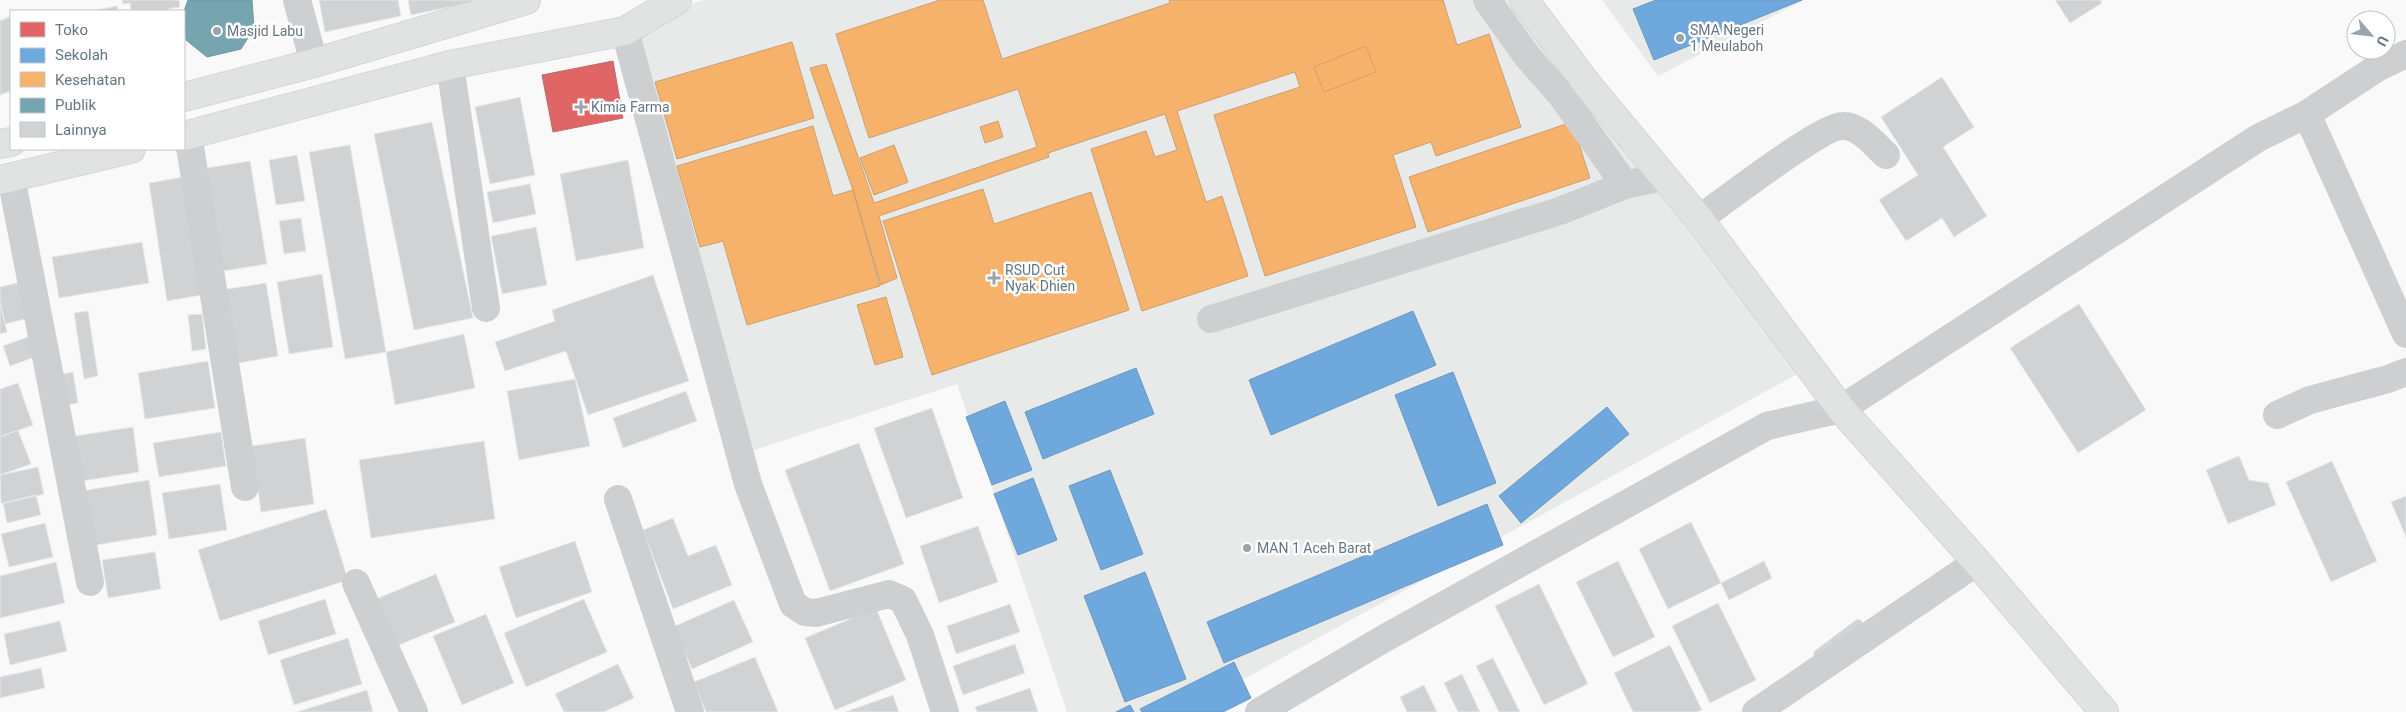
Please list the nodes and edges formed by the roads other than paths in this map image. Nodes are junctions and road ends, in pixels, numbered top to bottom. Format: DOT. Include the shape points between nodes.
graph roads {
  1 [pos="297,0"];
  2 [pos="526,0"];
  3 [pos="677,0"];
  4 [pos="1487,0"];
  5 [pos="1524,0"];
  6 [pos="625,31"];
  7 [pos="2406,54"];
  8 [pos="314,63"];
  9 [pos="450,65"];
  10 [pos="1587,84"];
  11 [pos="1562,96"];
  12 [pos="185,97"];
  13 [pos="2306,114"];
  14 [pos="186,136"];
  15 [pos="127,150"];
  16 [pos="1886,155"];
  17 [pos="1662,177"];
  18 [pos="5,178"];
  19 [pos="1625,185"];
  20 [pos="1699,219"];
  21 [pos="486,308"];
  22 [pos="1211,319"];
  23 [pos="2406,334"];
  24 [pos="2406,372"];
  25 [pos="1841,409"];
  26 [pos="2277,415"];
  27 [pos="245,487"];
  28 [pos="618,499"];
  29 [pos="1977,562"];
  30 [pos="90,582"];
  31 [pos="356,583"];
  32 [pos="414,712"];
  33 [pos="690,712"];
  34 [pos="945,712"];
  35 [pos="1259,712"];
  36 [pos="1756,712"];
  37 [pos="2104,712"];
  1 -- 8 [label="street"];
  2 -- 8 [label="main road"];
  3 -- 6 [label="main road"];
  4 -- 11 [label="street" via="1526,56"];
  5 -- 10 [label="main road"];
  6 -- 9 [label="main road"];
  6 -- 34 [label="street" via="748,484 793,604 805,612 816,614 889,594 896,596 907,606 920,635"];
  7 -- 13 [label="street" via="2377,68"];
  8 -- 12 [label="main road"];
  9 -- 14 [label="main road"];
  9 -- 21 [label="street"];
  10 -- 11 [label="street"];
  10 -- 17 [label="main road"];
  11 -- 19 [label="street"];
  13 -- 23 [label="street"];
  13 -- 25 [label="street" via="2258,138"];
  14 -- 27 [label="street"];
  15 -- 18 [label="main road"];
  16 -- 20 [label="street" via="1858,130 1842,126 1819,134"];
  17 -- 19 [label="street"];
  17 -- 20 [label="main road"];
  18 -- 30 [label="street"];
  19 -- 22 [label="street" via="1560,211"];
  20 -- 25 [label="main road"];
  24 -- 26 [label="street" via="2388,380 2310,400"];
  25 -- 29 [label="main road"];
  25 -- 35 [label="street" via="1767,426 1385,638"];
  28 -- 33 [label="street"];
  29 -- 36 [label="street"];
  29 -- 37 [label="main road"];
  31 -- 32 [label="street"];
}
